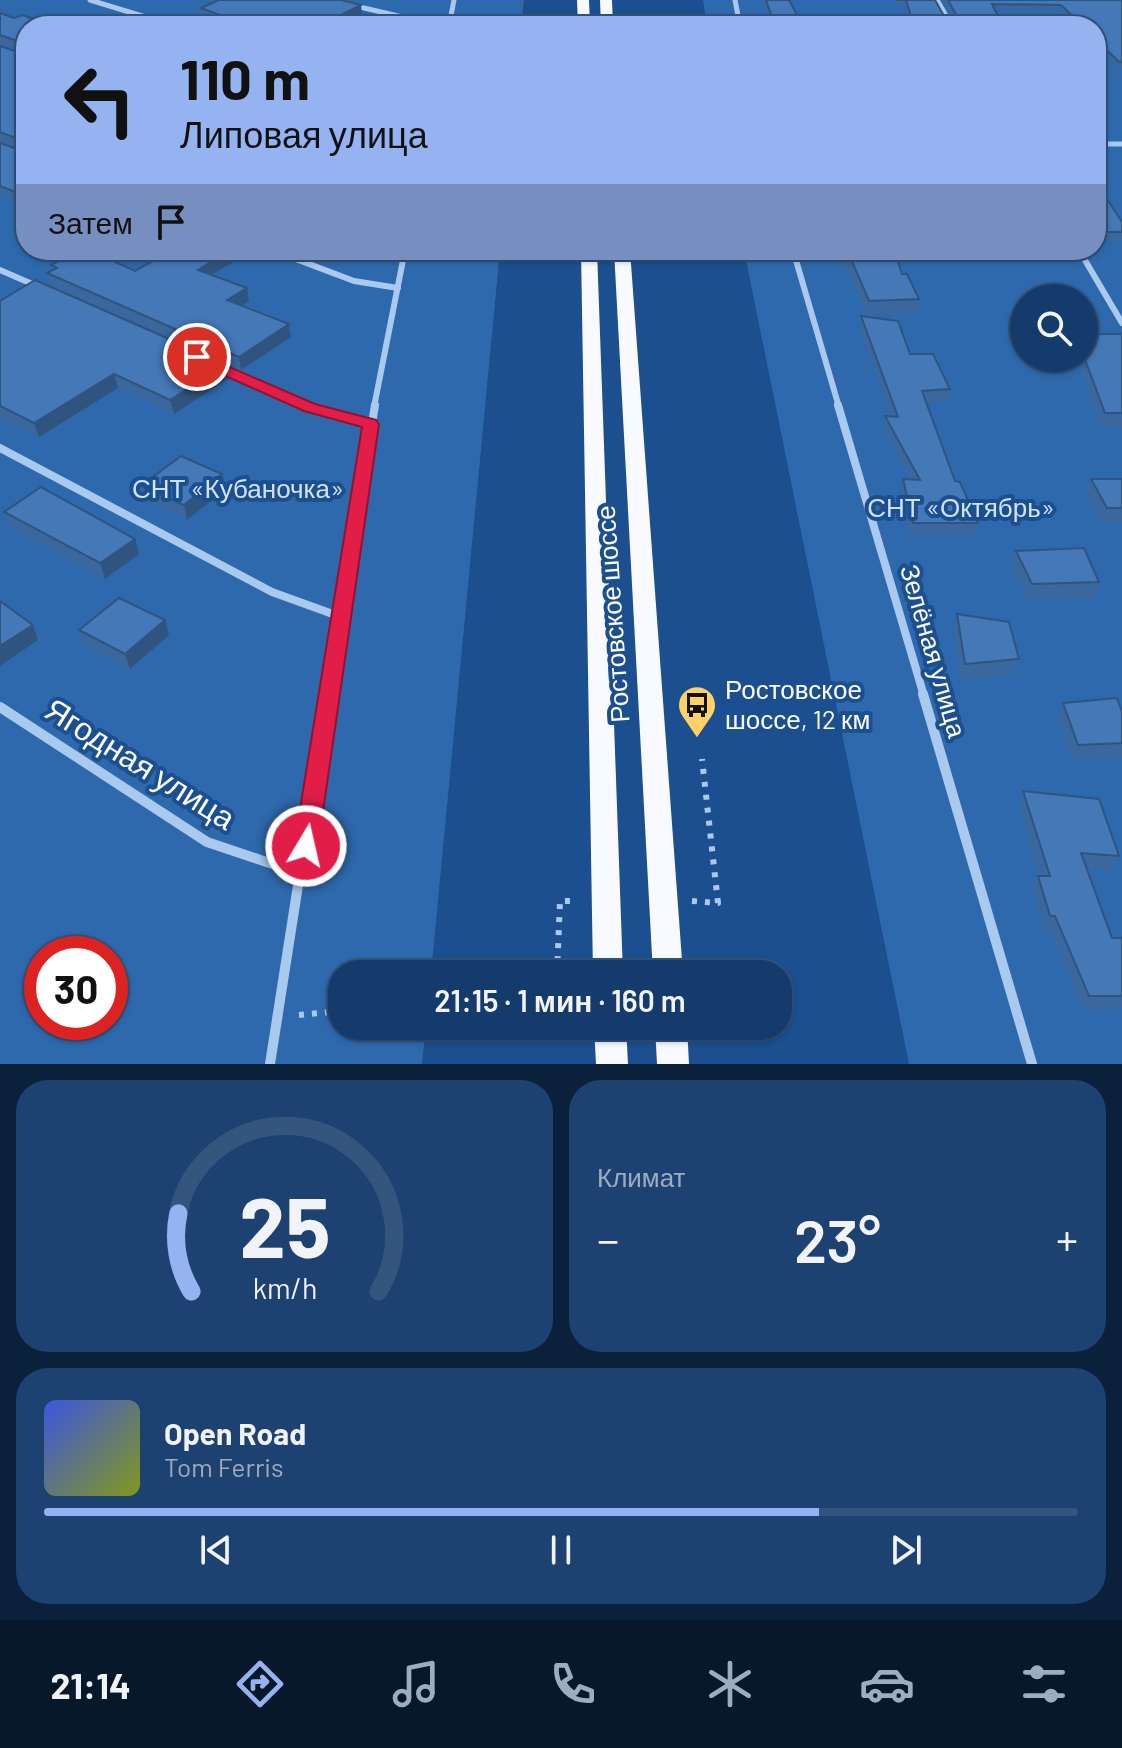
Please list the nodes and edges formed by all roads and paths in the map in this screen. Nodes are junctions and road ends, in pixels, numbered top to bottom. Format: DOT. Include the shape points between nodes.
graph roads {
  1 [pos="90,0"];
  2 [pos="330,0"];
  3 [pos="142,16"];
  4 [pos="391,16"];
  5 [pos="298,260"];
  6 [pos="403,260"];
  7 [pos="589,260"];
  8 [pos="623,260"];
  9 [pos="796,260"];
  10 [pos="1085,260"];
  11 [pos="0,270"];
  12 [pos="398,288"];
  13 [pos="42,289"];
  14 [pos="1122,323"];
  15 [pos="211,364"];
  16 [pos="371,424"];
  17 [pos="0,448"];
  18 [pos="341,617"];
  19 [pos="0,707"];
  20 [pos="702,759"];
  21 [pos="302,874"];
  22 [pos="580,901"];
  23 [pos="689,901"];
  24 [pos="558,960"];
  25 [pos="608,960"];
  26 [pos="667,960"];
  27 [pos="328,1012"];
  28 [pos="279,1017"];
  29 [pos="611,1040"];
  30 [pos="672,1040"];
  31 [pos="270,1064"];
  32 [pos="612,1064"];
  33 [pos="673,1064"];
  34 [pos="1032,1064"];
  1 -- 3 [label="street"];
  2 -- 4 [label="street"];
  5 -- 12 [label="street" via="354,281"];
  6 -- 12 [label="street"];
  7 -- 25 [label="highway, Ростовское шоссе"];
  8 -- 26 [label="highway, Ростовское шоссе"];
  9 -- 34 [label="street, Зелёная улица"];
  10 -- 14 [label="street"];
  11 -- 13 [label="street"];
  12 -- 16 [label="street"];
  15 -- 16 [label="street" via="310,407"];
  16 -- 18 [label="street"];
  17 -- 18 [label="street" via="272,592"];
  18 -- 21 [label="street"];
  19 -- 21 [label="street, Ягодная улица" via="207,842"];
  20 -- 23 [label="path" via="718,903"];
  21 -- 28 [label="street"];
  22 -- 24 [label="path" via="560,901"];
  27 -- 28 [label="path"];
  28 -- 31 [label="street"];
  29 -- 32 [label="highway"];
  30 -- 33 [label="highway"];
}
